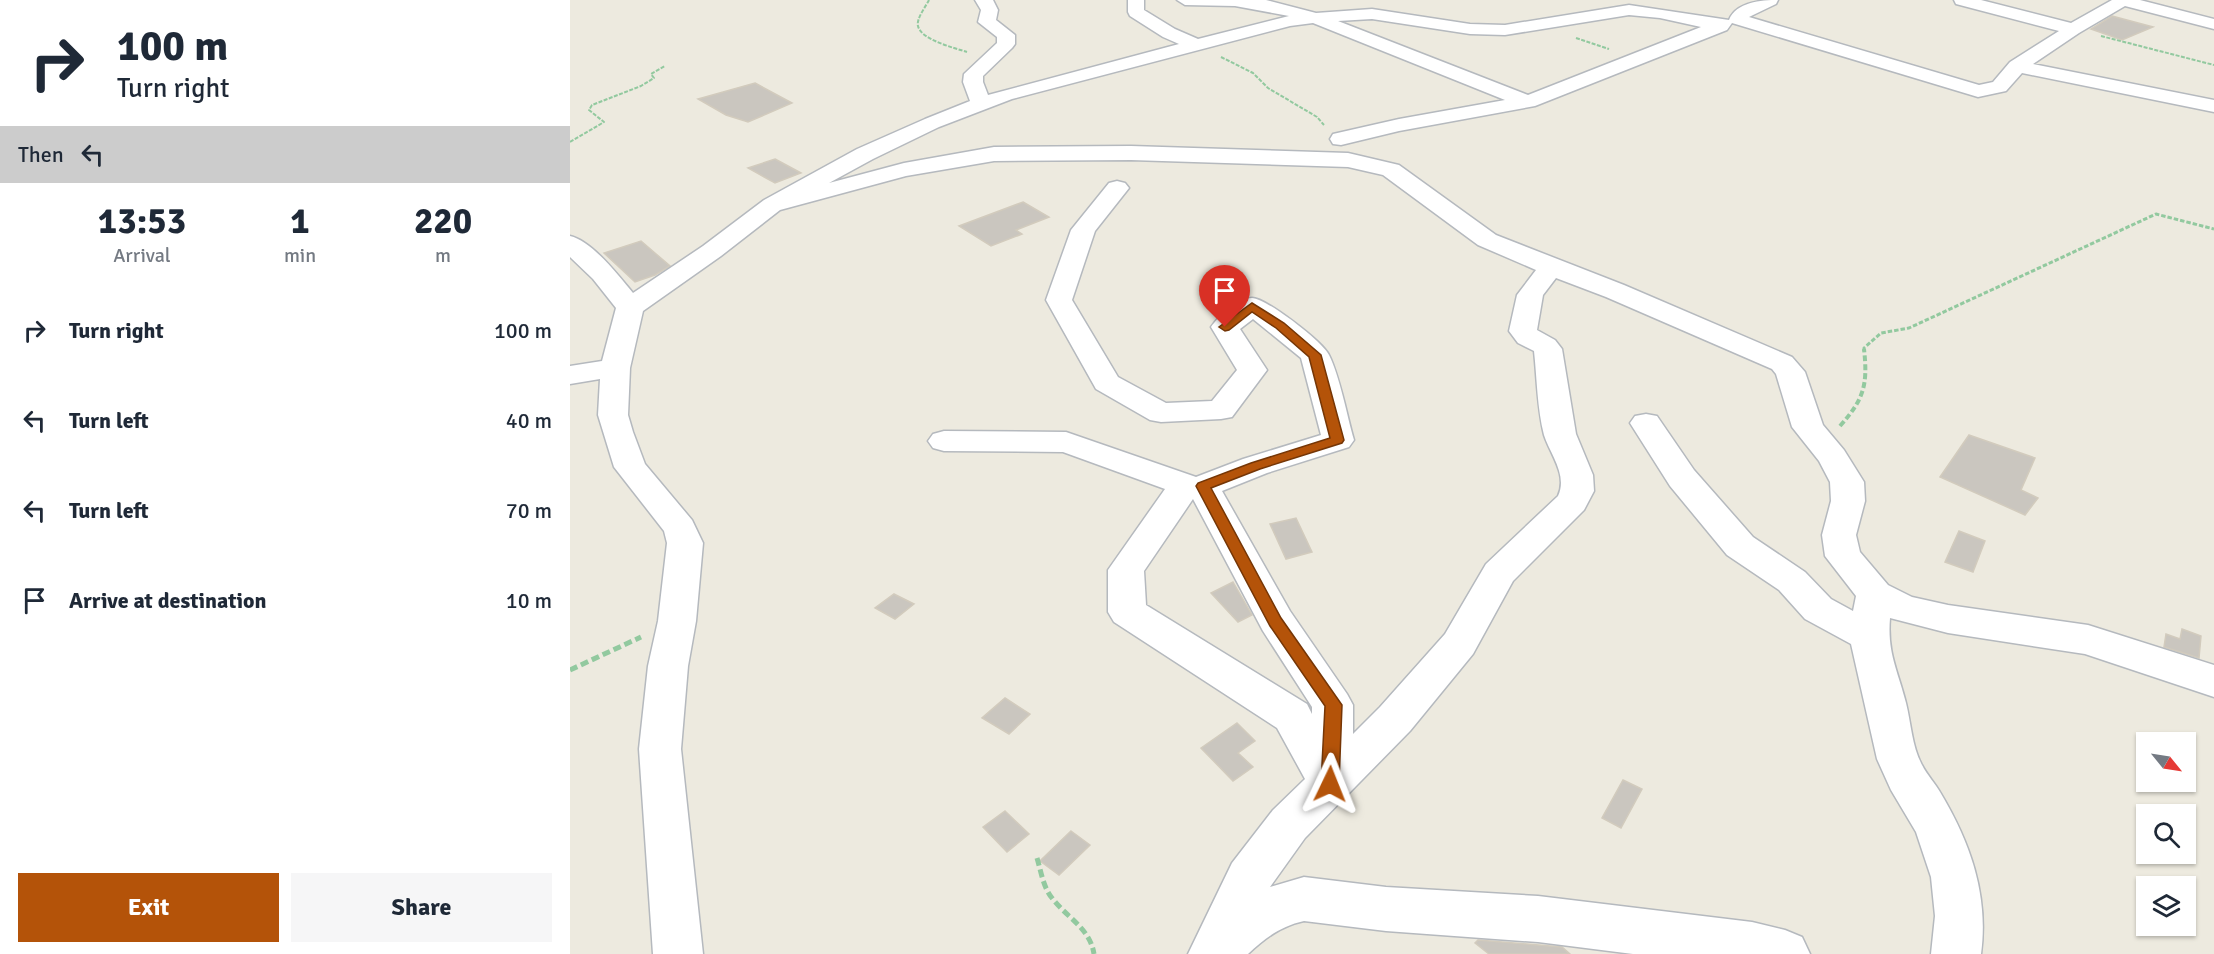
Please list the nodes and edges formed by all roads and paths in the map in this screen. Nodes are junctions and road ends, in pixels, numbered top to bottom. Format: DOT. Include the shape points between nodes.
graph roads {
  1 [pos="929,0"];
  2 [pos="983,0"];
  3 [pos="1136,0"];
  4 [pos="1185,0"];
  5 [pos="1770,0"];
  6 [pos="1962,0"];
  7 [pos="2123,0"];
  8 [pos="1280,3"];
  9 [pos="1313,17"];
  10 [pos="1729,22"];
  11 [pos="2214,24"];
  12 [pos="1535,26"];
  13 [pos="2073,29"];
  14 [pos="1199,46"];
  15 [pos="1655,52"];
  16 [pos="990,61"];
  17 [pos="2214,65"];
  18 [pos="665,66"];
  19 [pos="2016,66"];
  20 [pos="1528,102"];
  21 [pos="981,104"];
  22 [pos="2214,106"];
  23 [pos="1341,139"];
  24 [pos="570,142"];
  25 [pos="1117,188"];
  26 [pos="772,204"];
  27 [pos="2214,229"];
  28 [pos="570,243"];
  29 [pos="1551,267"];
  30 [pos="630,307"];
  31 [pos="615,368"];
  32 [pos="570,375"];
  33 [pos="1646,423"];
  34 [pos="944,441"];
  35 [pos="1833,457"];
  36 [pos="1875,594"];
  37 [pos="677,621"];
  38 [pos="1871,637"];
  39 [pos="570,670"];
  40 [pos="2214,681"];
  41 [pos="1330,784"];
  42 [pos="1037,858"];
  43 [pos="678,954"];
  44 [pos="1094,954"];
  45 [pos="1213,954"];
  46 [pos="1785,954"];
  47 [pos="1956,954"];
  1 -- 16 [label="path" via="918,28 932,40"];
  2 -- 16 [label="street" via="991,10 987,22 1006,35 1005,47"];
  3 -- 14 [label="street" via="1136,12"];
  4 -- 8 [label="street"];
  5 -- 10 [label="street"];
  6 -- 13 [label="street"];
  7 -- 11 [label="street"];
  7 -- 13 [label="street"];
  8 -- 9 [label="street"];
  9 -- 12 [label="street" via="1372,14 1491,30"];
  9 -- 14 [label="street"];
  9 -- 20 [label="street"];
  10 -- 12 [label="street" via="1629,10"];
  10 -- 15 [label="street"];
  10 -- 19 [label="street" via="1978,91 1999,87"];
  12 -- 15 [label="path" via="1628,55"];
  13 -- 17 [label="path"];
  13 -- 19 [label="street"];
  14 -- 21 [label="street"];
  14 -- 23 [label="path" via="1253,73 1268,88 1317,117 1330,133"];
  15 -- 20 [label="street"];
  16 -- 21 [label="street" via="974,74"];
  18 -- 24 [label="path" via="654,71 654,78 641,86 592,105 589,110 604,122"];
  19 -- 22 [label="street"];
  20 -- 23 [label="street"];
  21 -- 26 [label="street" via="864,154"];
  25 -- 41 [label="street" via="1083,230 1059,300 1107,383 1161,413 1221,410 1252,370 1225,327 1252,306 1315,355 1338,440 1203,486 1276,621 1334,705"];
  26 -- 29 [label="street" via="904,170 994,154 1333,158 1391,170 1488,240"];
  26 -- 30 [label="street"];
  27 -- 35 [label="path" via="2157,214 1909,328 1881,333 1864,348 1868,378 1859,406 1839,428"];
  28 -- 30 [label="street"];
  29 -- 35 [label="street" via="1782,363 1790,372 1808,427"];
  29 -- 41 [label="street" via="1530,295 1523,331 1548,349 1560,434 1577,475 1577,491 1572,502 1499,573 1459,644 1395,719"];
  30 -- 31 [label="street"];
  31 -- 32 [label="street"];
  31 -- 37 [label="street" via="613,415 630,467 683,535 685,543"];
  33 -- 38 [label="street" via="1682,478 1740,546 1792,581 1818,609"];
  34 -- 41 [label="street" via="1066,442 1186,485 1126,570 1127,612 1292,716"];
  35 -- 36 [label="street" via="1846,483 1848,501 1839,535 1842,556"];
  36 -- 38 [label="street"];
  36 -- 40 [label="street" via="1902,608 1948,619 2088,640"];
  37 -- 39 [label="path"];
  37 -- 43 [label="street" via="660,749"];
  38 -- 47 [label="street" via="1871,653 1901,768 1926,806 1957,885 1960,907"];
  41 -- 45 [label="street" via="1290,824 1249,879"];
  42 -- 44 [label="path" via="1051,898 1083,929 1094,944"];
  45 -- 46 [label="street" via="1251,920 1304,899 1538,919 1752,946"];
}
